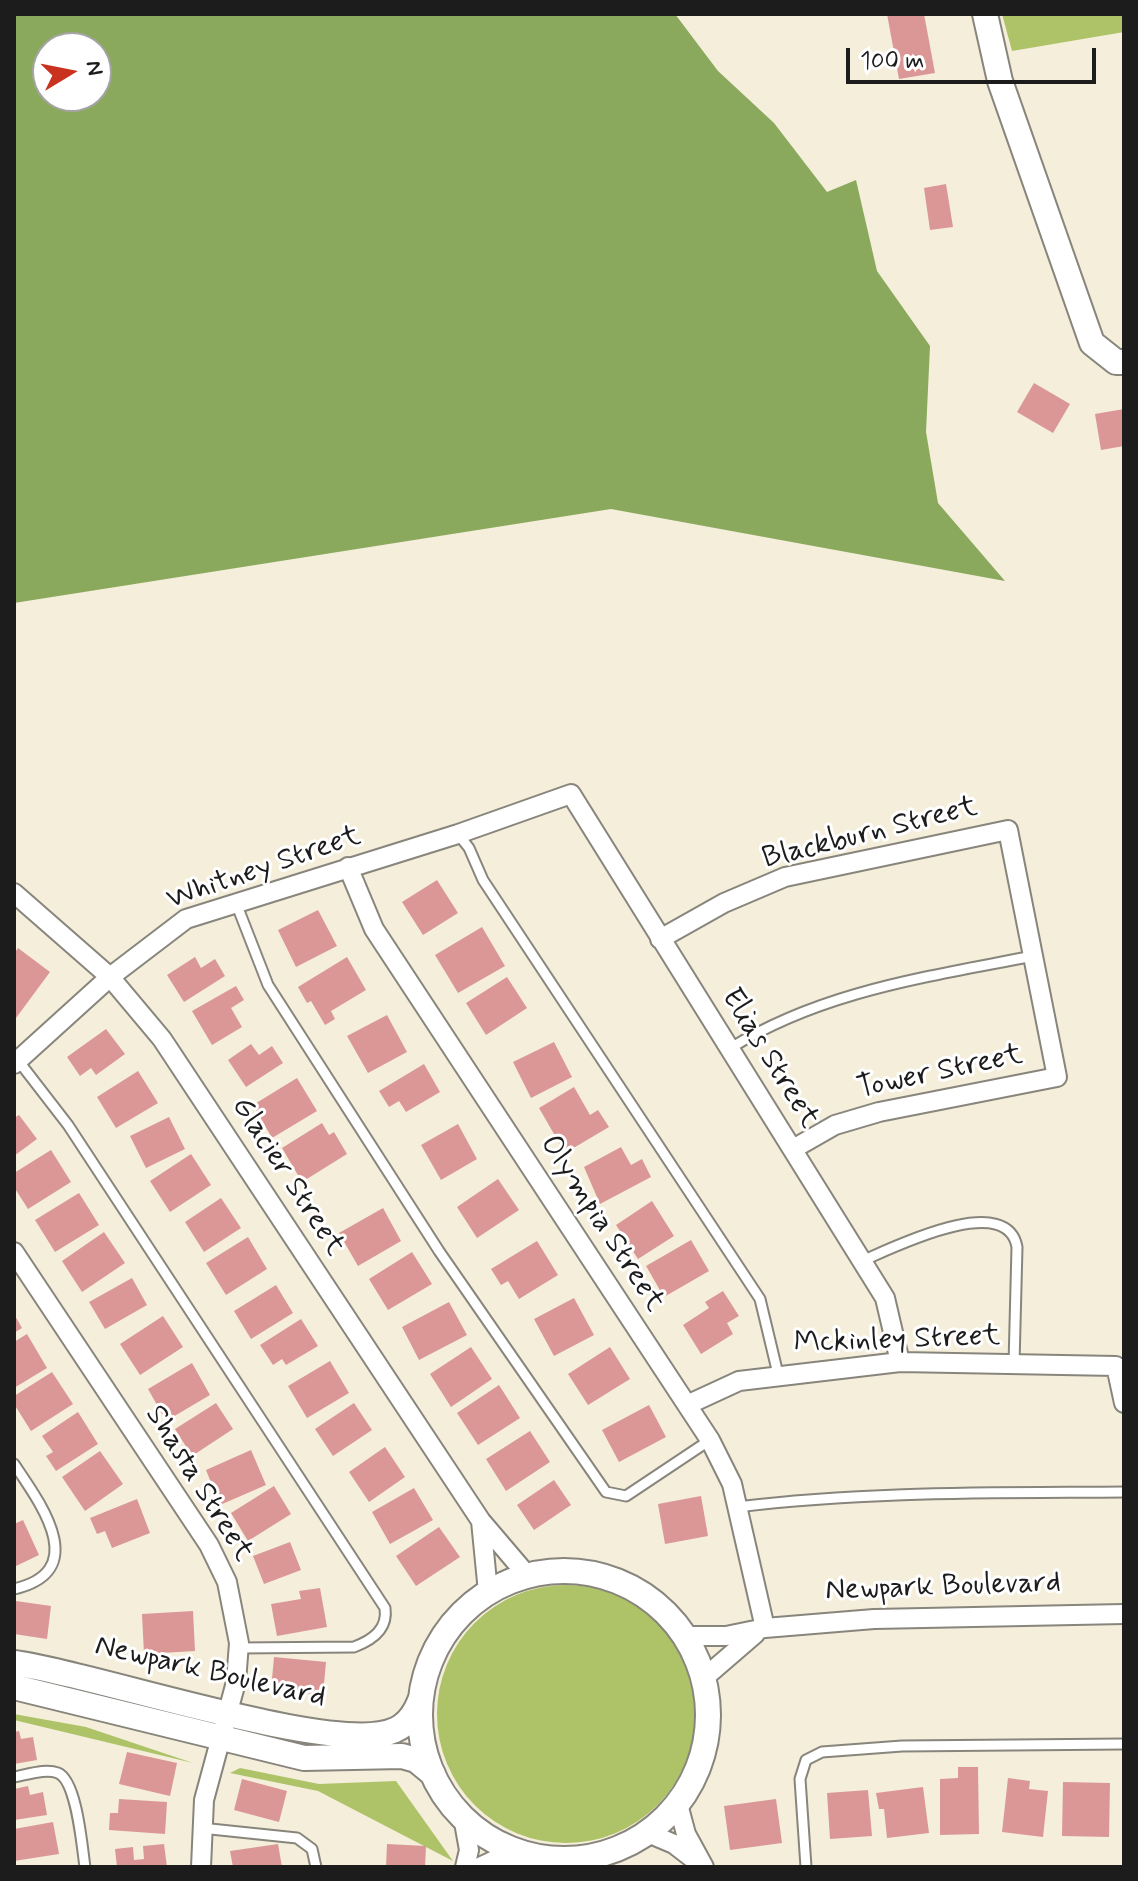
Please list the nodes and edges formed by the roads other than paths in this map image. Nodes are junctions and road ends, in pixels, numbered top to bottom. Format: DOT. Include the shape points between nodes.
graph roads {
  1 [pos="985,14"];
  2 [pos="1124,362"];
  3 [pos="571,794"];
  4 [pos="458,834"];
  5 [pos="348,867"];
  6 [pos="14,893"];
  7 [pos="236,903"];
  8 [pos="660,939"];
  9 [pos="1033,956"];
  10 [pos="110,977"];
  11 [pos="729,1049"];
  12 [pos="15,1060"];
  13 [pos="793,1149"];
  14 [pos="14,1252"];
  15 [pos="862,1261"];
  16 [pos="900,1362"];
  17 [pos="1014,1364"];
  18 [pos="778,1374"];
  19 [pos="1124,1403"];
  20 [pos="687,1405"];
  21 [pos="710,1440"];
  22 [pos="14,1464"];
  23 [pos="1124,1492"];
  24 [pos="737,1507"];
  25 [pos="481,1521"];
  26 [pos="527,1575"];
  27 [pos="14,1589"];
  28 [pos="488,1592"];
  29 [pos="1124,1614"];
  30 [pos="765,1628"];
  31 [pos="685,1636"];
  32 [pos="239,1648"];
  33 [pos="14,1663"];
  34 [pos="704,1678"];
  35 [pos="14,1687"];
  36 [pos="146,1692"];
  37 [pos="421,1696"];
  38 [pos="228,1713"];
  39 [pos="141,1716"];
  40 [pos="221,1737"];
  41 [pos="1124,1744"];
  42 [pos="433,1774"];
  43 [pos="14,1777"];
  44 [pos="678,1804"];
  45 [pos="463,1817"];
  46 [pos="201,1828"];
  47 [pos="648,1833"];
  48 [pos="531,1855"];
  49 [pos="85,1867"];
  50 [pos="201,1867"];
  51 [pos="316,1867"];
  52 [pos="465,1867"];
  53 [pos="480,1867"];
  54 [pos="703,1867"];
  55 [pos="806,1867"];
  1 -- 2 [label="street" via="1000,81 1092,343 1116,362"];
  3 -- 4 [label="street, Whitney Street"];
  3 -- 8 [label="street, Elias Street"];
  4 -- 5 [label="street, Whitney Street"];
  4 -- 18 [label="lane" via="483,880 760,1299"];
  5 -- 7 [label="street, Whitney Street"];
  5 -- 20 [label="street, Olympia Street" via="374,929"];
  6 -- 10 [label="street, Glacier Street"];
  7 -- 10 [label="street, Whitney Street" via="186,919"];
  7 -- 21 [label="lane" via="268,985 439,1251 606,1492 626,1496"];
  8 -- 9 [label="street, Blackburn Street" via="785,877 1008,830"];
  8 -- 11 [label="street, Elias Street"];
  9 -- 11 [label="lane" via="860,991 767,1025"];
  9 -- 13 [label="street, Tower Street" via="1057,1077 879,1112 835,1125"];
  10 -- 12 [label="street, Whitney Street"];
  10 -- 25 [label="street, Glacier Street" via="162,1039"];
  11 -- 13 [label="street, Elias Street"];
  12 -- 32 [label="lane" via="68,1125 385,1608 380,1631 354,1647"];
  13 -- 15 [label="street, Elias Street"];
  14 -- 32 [label="street, Shasta Street" via="209,1545 230,1593"];
  15 -- 16 [label="street, Elias Street" via="885,1298"];
  15 -- 17 [label="lane" via="939,1230 1005,1225 1017,1247"];
  16 -- 17 [label="street, Mckinley Street"];
  16 -- 18 [label="street, Mckinley Street"];
  17 -- 19 [label="street, Mckinley Street" via="1116,1366"];
  18 -- 20 [label="street, Mckinley Street" via="739,1381"];
  20 -- 21 [label="street, Olympia Street"];
  21 -- 24 [label="street, Olympia Street"];
  22 -- 27 [label="lane" via="49,1519 56,1548 42,1578"];
  23 -- 24 [label="lane" via="817,1497"];
  24 -- 30 [label="street, Olympia Street"];
  25 -- 26 [label="street, Glacier Street"];
  25 -- 28 [label="street, Glacier Street"];
  26 -- 28 [label="street"];
  26 -- 31 [label="street" via="562,1570 598,1574 632,1587 661,1608"];
  28 -- 37 [label="street" via="468,1607 437,1648"];
  29 -- 30 [label="street, Newpark Boulevard" via="874,1619"];
  30 -- 31 [label="street, Newpark Boulevard" via="726,1636"];
  30 -- 34 [label="street"];
  31 -- 34 [label="street"];
  32 -- 38 [label="street, Shasta Street"];
  33 -- 36 [label="street, Newpark Boulevard"];
  34 -- 44 [label="street" via="706,1744"];
  35 -- 39 [label="street, Newpark Boulevard"];
  36 -- 38 [label="street, Newpark Boulevard"];
  36 -- 39 [label="street"];
  37 -- 38 [label="street, Newpark Boulevard" via="407,1723 378,1735 317,1732"];
  37 -- 42 [label="street" via="425,1749"];
  38 -- 40 [label="street, Shasta Street"];
  39 -- 40 [label="street, Newpark Boulevard"];
  40 -- 42 [label="street, Newpark Boulevard" via="304,1758 402,1756"];
  40 -- 46 [label="street, Shasta Street"];
  41 -- 55 [label="lane" via="822,1752 806,1760 800,1779"];
  42 -- 45 [label="street"];
  43 -- 49 [label="lane" via="47,1771 64,1777 72,1790"];
  44 -- 47 [label="street"];
  44 -- 54 [label="street"];
  45 -- 48 [label="street" via="495,1841"];
  45 -- 52 [label="street" via="469,1850"];
  46 -- 50 [label="street, Shasta Street"];
  46 -- 51 [label="lane" via="297,1838 312,1849"];
  47 -- 48 [label="street" via="611,1852 572,1859"];
  47 -- 54 [label="street" via="674,1844"];
  48 -- 53 [label="street"];
}
